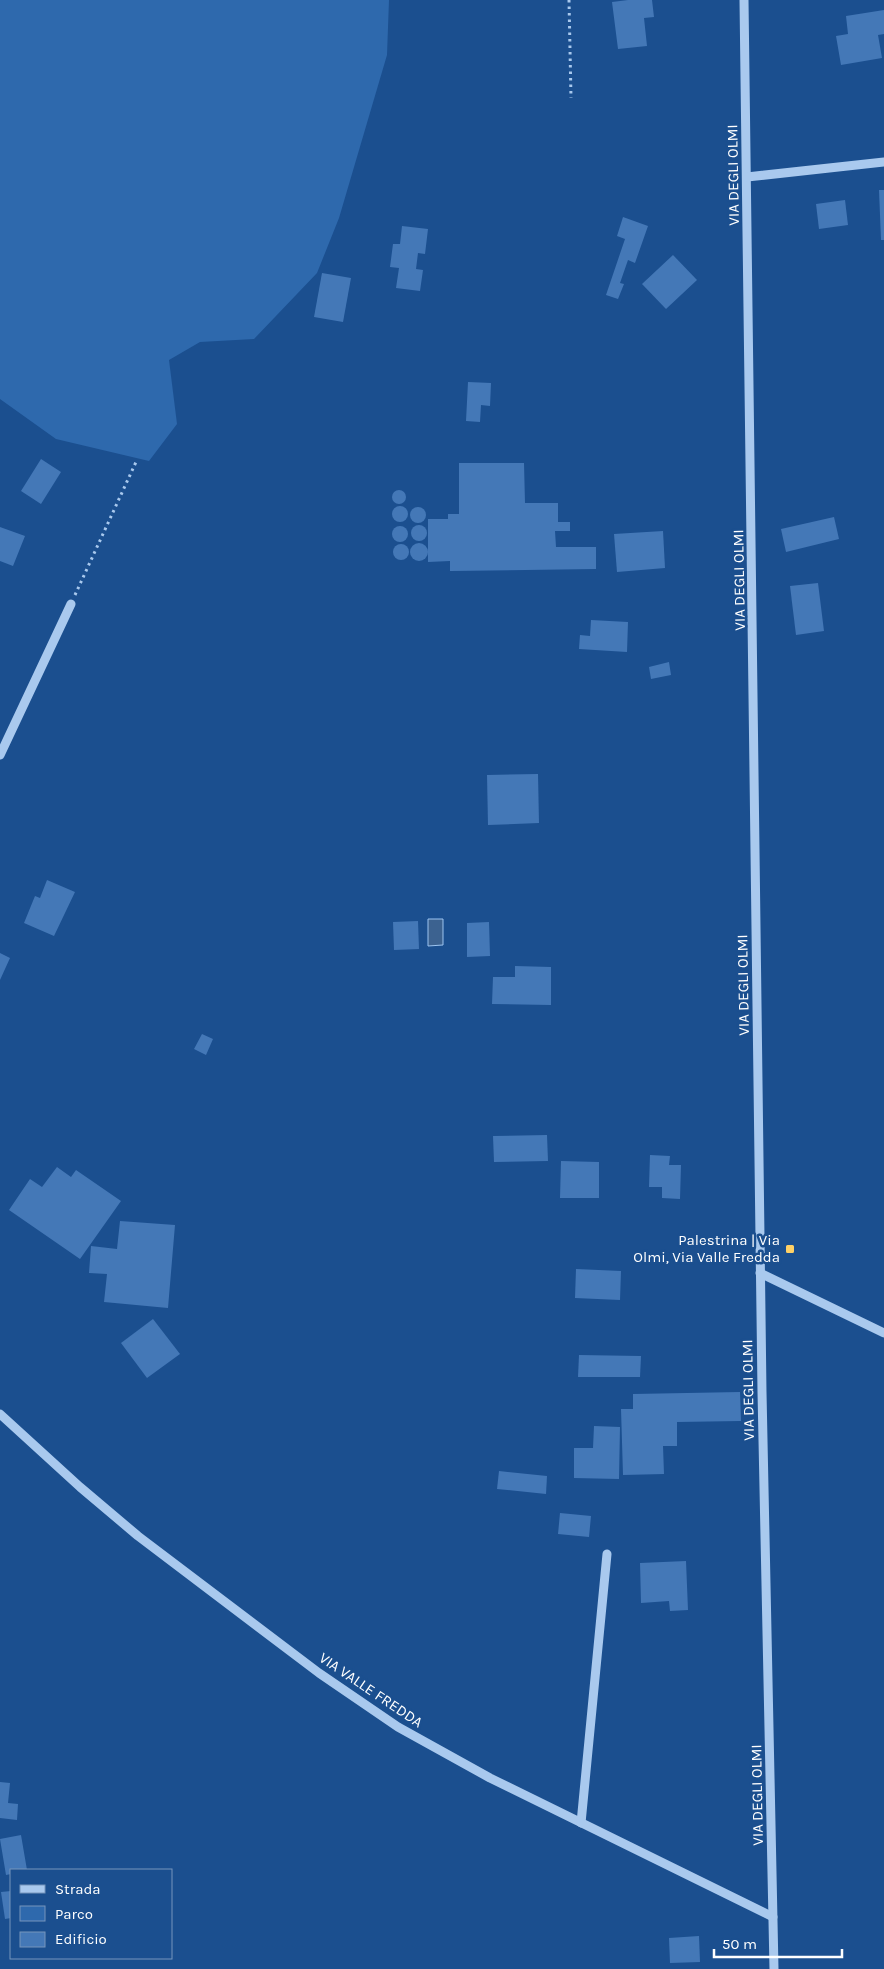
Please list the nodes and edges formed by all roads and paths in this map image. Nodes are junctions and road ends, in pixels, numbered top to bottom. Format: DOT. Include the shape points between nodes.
graph roads {
  1 [pos="569,0"];
  2 [pos="744,0"];
  3 [pos="571,98"];
  4 [pos="884,162"];
  5 [pos="747,177"];
  6 [pos="136,462"];
  7 [pos="71,604"];
  8 [pos="0,755"];
  9 [pos="760,1273"];
  10 [pos="884,1333"];
  11 [pos="0,1414"];
  12 [pos="607,1554"];
  13 [pos="582,1823"];
  14 [pos="773,1917"];
  15 [pos="774,1969"];
  1 -- 3 [label="path"];
  2 -- 5 [label="street, VIA DEGLI OLMI"];
  4 -- 5 [label="street"];
  5 -- 9 [label="street, VIA DEGLI OLMI"];
  6 -- 7 [label="path"];
  7 -- 8 [label="street"];
  9 -- 10 [label="street"];
  9 -- 14 [label="street, VIA DEGLI OLMI"];
  11 -- 13 [label="street, VIA VALLE FREDDA" via="138,1536 360,1702 436,1749"];
  12 -- 13 [label="street"];
  13 -- 14 [label="street, VIA VALLE FREDDA"];
  14 -- 15 [label="street, VIA DEGLI OLMI"];
}
